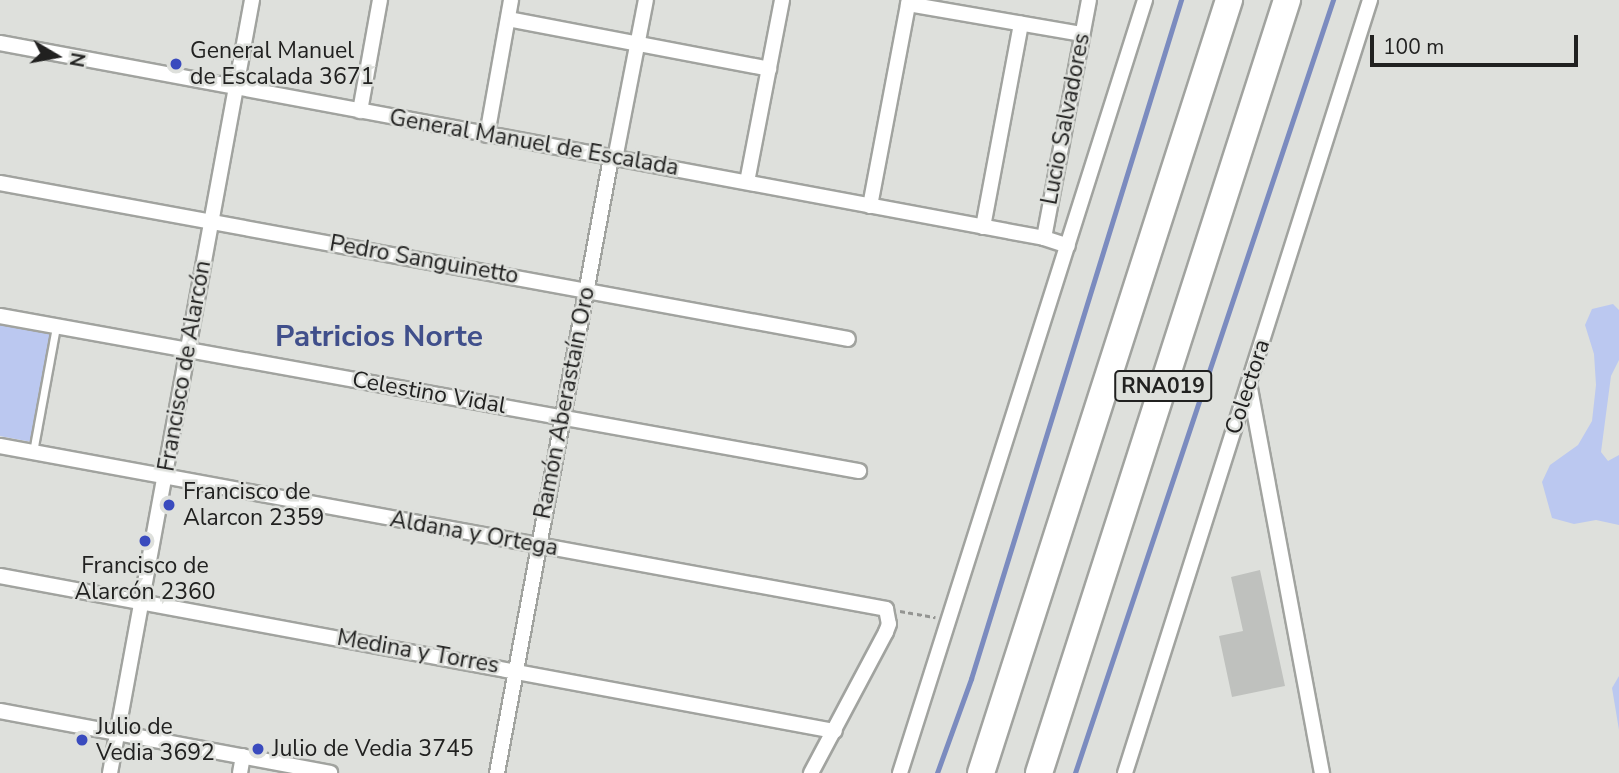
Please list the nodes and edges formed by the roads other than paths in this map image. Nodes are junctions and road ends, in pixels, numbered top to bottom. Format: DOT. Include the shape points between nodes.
graph roads {
  1 [pos="252,0"];
  2 [pos="380,0"];
  3 [pos="511,0"];
  4 [pos="646,0"];
  5 [pos="782,0"];
  6 [pos="1089,0"];
  7 [pos="1145,0"];
  8 [pos="1226,0"];
  9 [pos="1287,0"];
  10 [pos="1370,0"];
  11 [pos="908,2"];
  12 [pos="508,19"];
  13 [pos="1021,24"];
  14 [pos="1082,34"];
  15 [pos="0,43"];
  16 [pos="638,43"];
  17 [pos="768,69"];
  18 [pos="236,88"];
  19 [pos="360,111"];
  20 [pos="487,135"];
  21 [pos="613,158"];
  22 [pos="747,182"];
  23 [pos="0,183"];
  24 [pos="870,206"];
  25 [pos="211,222"];
  26 [pos="983,227"];
  27 [pos="1044,238"];
  28 [pos="1068,246"];
  29 [pos="586,290"];
  30 [pos="0,316"];
  31 [pos="56,326"];
  32 [pos="848,339"];
  33 [pos="188,351"];
  34 [pos="1249,382"];
  35 [pos="562,417"];
  36 [pos="0,446"];
  37 [pos="33,452"];
  38 [pos="859,471"];
  39 [pos="164,477"];
  40 [pos="538,545"];
  41 [pos="0,576"];
  42 [pos="142,601"];
  43 [pos="515,670"];
  44 [pos="0,711"];
  45 [pos="835,731"];
  46 [pos="117,734"];
  47 [pos="243,756"];
  48 [pos="110,773"];
  49 [pos="240,773"];
  50 [pos="330,773"];
  51 [pos="497,773"];
  52 [pos="811,773"];
  53 [pos="900,773"];
  54 [pos="981,773"];
  55 [pos="1039,773"];
  56 [pos="1125,773"];
  57 [pos="1322,773"];
  1 -- 18 [label="street, Francisco de Alarcón"];
  2 -- 19 [label="street"];
  3 -- 12 [label="street"];
  4 -- 16 [label="street, Ramón Aberastaín Oro"];
  5 -- 17 [label="street"];
  6 -- 14 [label="street, Lucio Salvadores"];
  7 -- 28 [label="street"];
  8 -- 54 [label="highway, RNA019"];
  9 -- 55 [label="highway, RNA019"];
  10 -- 34 [label="street, Colectora"];
  11 -- 13 [label="street"];
  11 -- 24 [label="street"];
  12 -- 16 [label="street"];
  12 -- 20 [label="street"];
  13 -- 14 [label="street"];
  13 -- 26 [label="street"];
  14 -- 27 [label="street, Lucio Salvadores"];
  15 -- 18 [label="street, General Manuel de Escalada"];
  16 -- 17 [label="street"];
  16 -- 21 [label="street, Ramón Aberastaín Oro"];
  17 -- 22 [label="street"];
  18 -- 19 [label="street, General Manuel de Escalada"];
  18 -- 25 [label="street, Francisco de Alarcón"];
  19 -- 20 [label="street, General Manuel de Escalada"];
  20 -- 21 [label="street, General Manuel de Escalada"];
  21 -- 22 [label="street, General Manuel de Escalada"];
  21 -- 29 [label="street, Ramón Aberastaín Oro"];
  22 -- 24 [label="street, General Manuel de Escalada"];
  23 -- 25 [label="street, Pedro Sanguinetto"];
  24 -- 26 [label="street, General Manuel de Escalada"];
  25 -- 29 [label="street, Pedro Sanguinetto"];
  25 -- 33 [label="street, Francisco de Alarcón"];
  26 -- 27 [label="street, General Manuel de Escalada"];
  27 -- 28 [label="street, General Manuel de Escalada"];
  28 -- 53 [label="street"];
  29 -- 32 [label="street, Pedro Sanguinetto"];
  29 -- 35 [label="street, Ramón Aberastaín Oro"];
  30 -- 31 [label="street, Celestino Vidal"];
  31 -- 33 [label="street, Celestino Vidal"];
  31 -- 37 [label="lane"];
  33 -- 35 [label="street, Celestino Vidal"];
  33 -- 39 [label="street, Francisco de Alarcón"];
  34 -- 56 [label="street, Colectora"];
  34 -- 57 [label="street"];
  35 -- 38 [label="street, Celestino Vidal"];
  35 -- 40 [label="street, Ramón Aberastaín Oro"];
  36 -- 37 [label="street, Aldana y Ortega"];
  37 -- 39 [label="street, Aldana y Ortega"];
  39 -- 40 [label="street, Aldana y Ortega"];
  39 -- 42 [label="street, Francisco de Alarcón"];
  40 -- 43 [label="street, Ramón Aberastaín Oro"];
  40 -- 45 [label="street, Aldana y Ortega" via="886,609 886,632"];
  41 -- 42 [label="street, Medina y Torres"];
  42 -- 43 [label="street, Medina y Torres"];
  42 -- 46 [label="street, Francisco de Alarcón"];
  43 -- 45 [label="street, Medina y Torres"];
  43 -- 51 [label="street, Ramón Aberastaín Oro"];
  44 -- 46 [label="street"];
  45 -- 52 [label="street"];
  46 -- 47 [label="street"];
  46 -- 48 [label="street, Francisco de Alarcón"];
  47 -- 49 [label="street"];
  47 -- 50 [label="street"];
}
